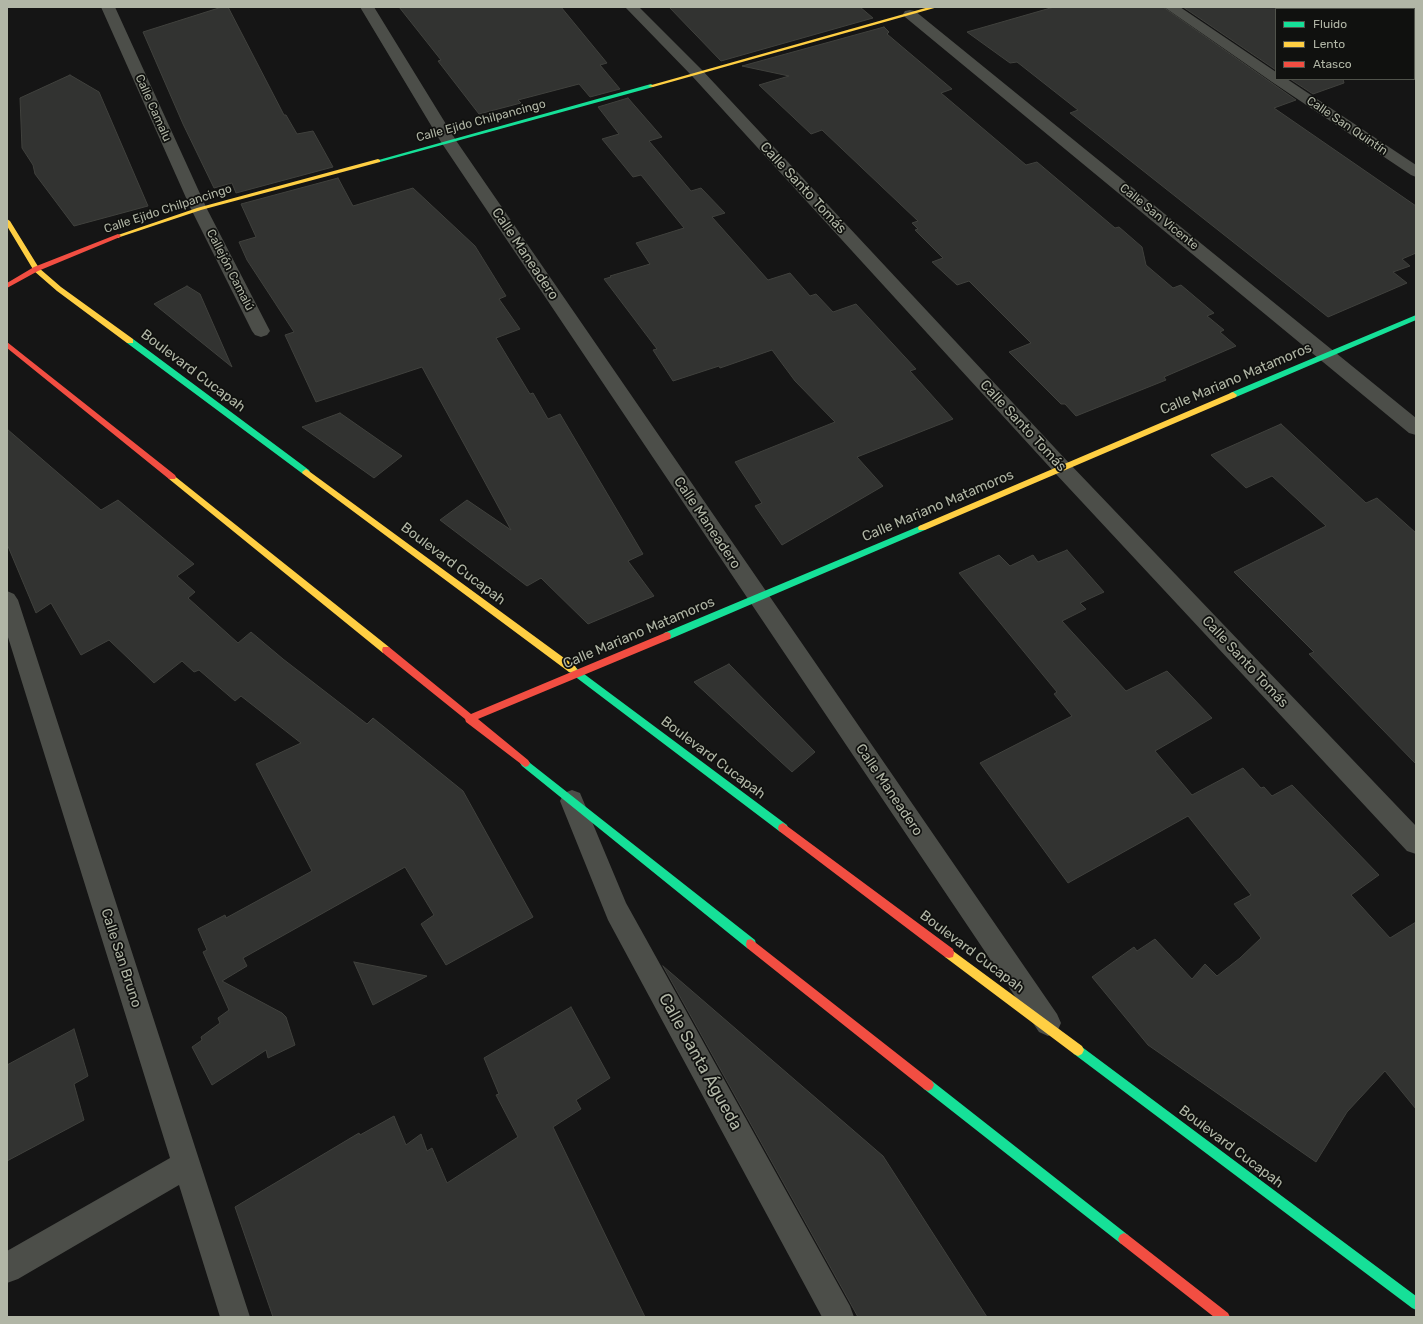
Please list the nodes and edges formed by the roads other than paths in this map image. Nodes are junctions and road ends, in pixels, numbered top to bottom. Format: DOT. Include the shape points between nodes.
graph roads {
  1 [pos="108,7"];
  2 [pos="367,7"];
  3 [pos="632,7"];
  4 [pos="935,7"];
  5 [pos="1171,7"];
  6 [pos="905,11"];
  7 [pos="698,72"];
  8 [pos="1275,77"];
  9 [pos="1280,80"];
  10 [pos="449,142"];
  11 [pos="1416,172"];
  12 [pos="199,209"];
  13 [pos="7,221"];
  14 [pos="36,270"];
  15 [pos="7,286"];
  16 [pos="1416,317"];
  17 [pos="261,331"];
  18 [pos="7,344"];
  19 [pos="1328,355"];
  20 [pos="1416,428"];
  21 [pos="1062,468"];
  22 [pos="758,598"];
  23 [pos="7,600"];
  24 [pos="579,674"];
  25 [pos="469,719"];
  26 [pos="572,801"];
  27 [pos="1416,843"];
  28 [pos="1055,1033"];
  29 [pos="186,1165"];
  30 [pos="7,1268"];
  31 [pos="1416,1304"];
  32 [pos="235,1317"];
  33 [pos="840,1317"];
  34 [pos="1224,1317"];
  1 -- 12 [label="street, Calle Camalu"];
  2 -- 10 [label="street, Calle Maneadero"];
  3 -- 7 [label="street, Calle Santo Tomás"];
  4 -- 6 [label="main road, Calle Ejido Chilpancingo"];
  5 -- 8 [label="street, Calle San Quintín"];
  6 -- 7 [label="main road, Calle Ejido Chilpancingo"];
  6 -- 19 [label="street, Calle San Vicente"];
  7 -- 10 [label="main road, Calle Ejido Chilpancingo"];
  7 -- 21 [label="street, Calle Santo Tomás"];
  9 -- 11 [label="street, Calle San Quintín"];
  10 -- 12 [label="main road, Calle Ejido Chilpancingo"];
  10 -- 22 [label="street, Calle Maneadero"];
  12 -- 14 [label="main road, Calle Ejido Chilpancingo" via="130,231"];
  12 -- 17 [label="street, Callejón Camalú"];
  13 -- 14 [label="main road, Boulevard Cucapah"];
  14 -- 15 [label="main road, Calle Ejido Chilpancingo"];
  14 -- 24 [label="main road, Boulevard Cucapah"];
  16 -- 19 [label="main road, Calle Mariano Matamoros"];
  18 -- 25 [label="main road"];
  19 -- 20 [label="street, Calle San Vicente"];
  19 -- 21 [label="main road, Calle Mariano Matamoros"];
  21 -- 22 [label="main road, Calle Mariano Matamoros"];
  21 -- 27 [label="street, Calle Santo Tomás"];
  22 -- 24 [label="main road, Calle Mariano Matamoros"];
  22 -- 28 [label="street, Calle Maneadero"];
  23 -- 29 [label="street, Calle San Bruno"];
  24 -- 25 [label="main road, Calle Mariano Matamoros"];
  24 -- 28 [label="main road, Boulevard Cucapah"];
  25 -- 26 [label="main road"];
  26 -- 33 [label="street, Calle Santa Águeda" via="617,911"];
  26 -- 34 [label="main road"];
  28 -- 31 [label="main road, Boulevard Cucapah"];
  29 -- 30 [label="street"];
  29 -- 32 [label="street, Calle San Bruno"];
}
